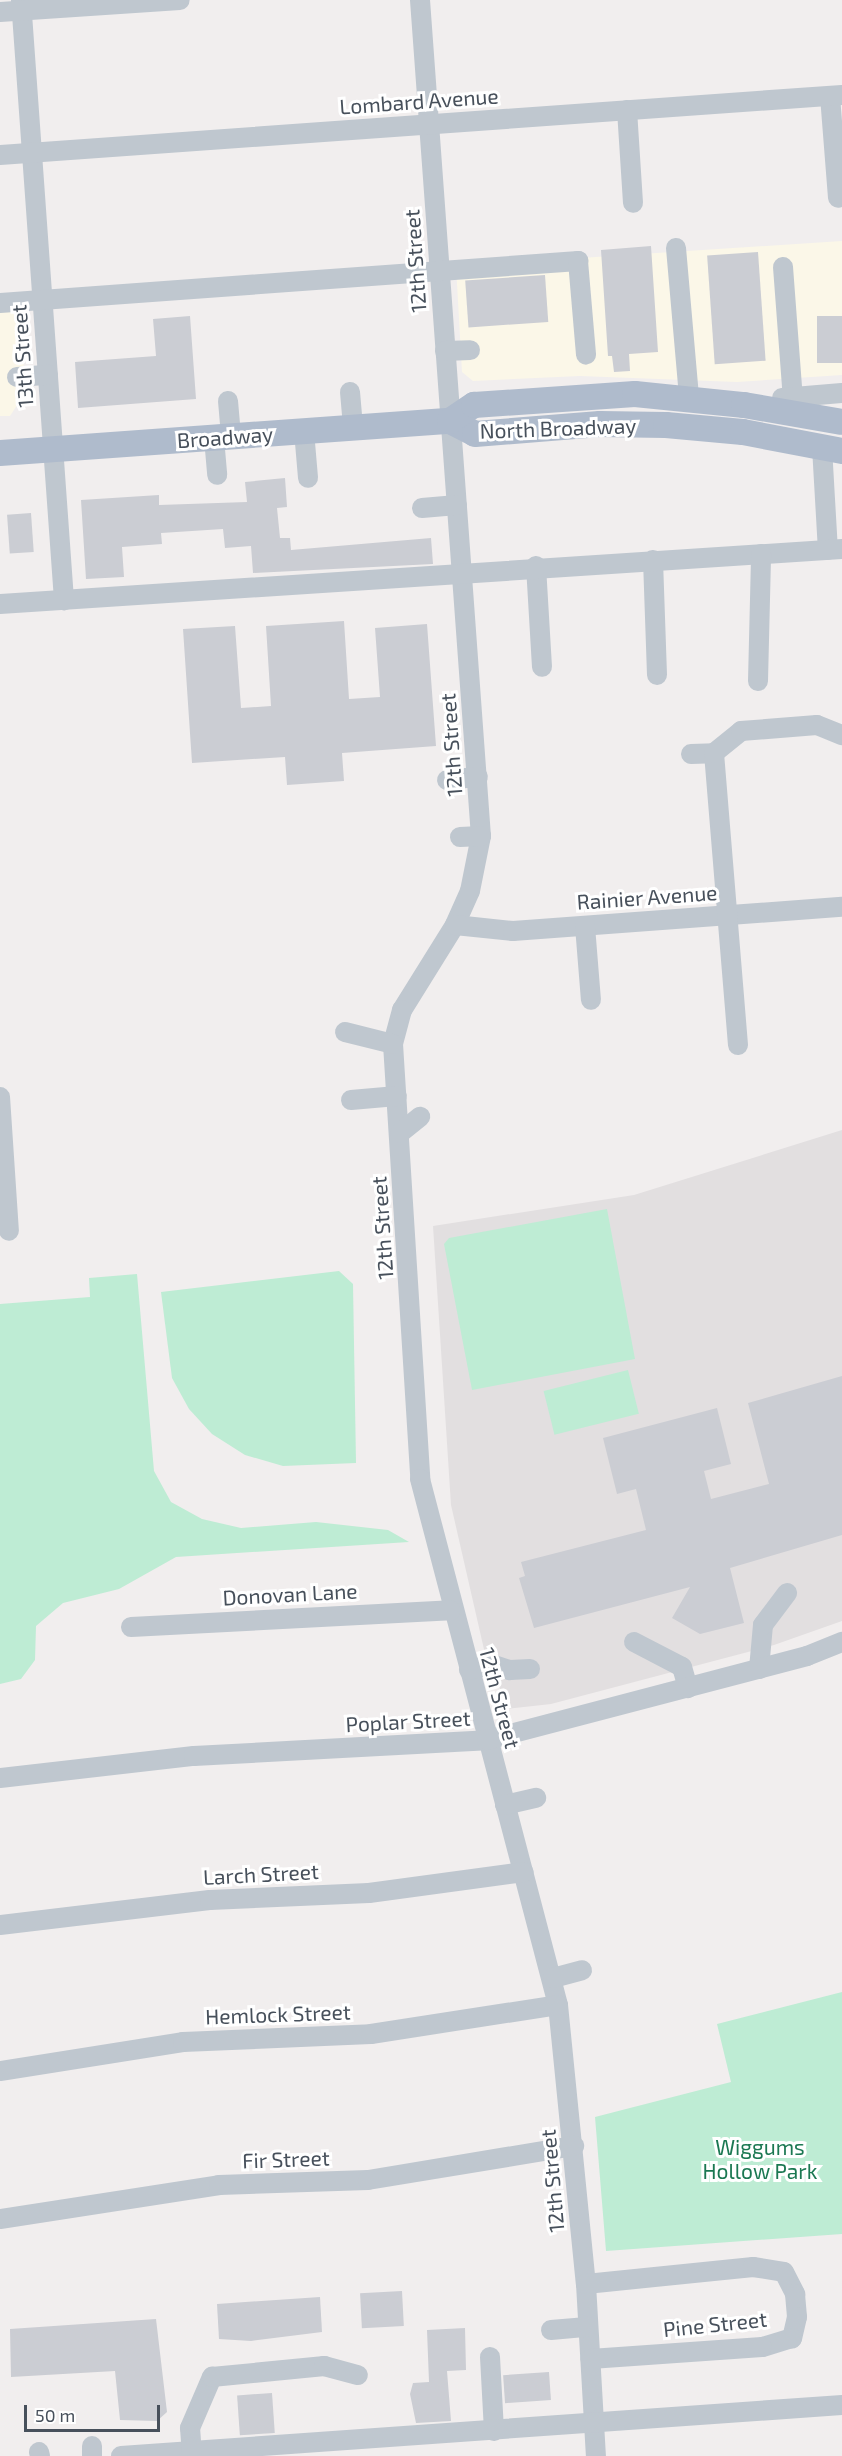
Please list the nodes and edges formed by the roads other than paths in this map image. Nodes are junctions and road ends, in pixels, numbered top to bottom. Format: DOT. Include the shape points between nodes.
graph roads {
  1 [pos="180,0"];
  2 [pos="420,0"];
  3 [pos="22,5"];
  4 [pos="0,12"];
  5 [pos="836,96"];
  6 [pos="627,110"];
  7 [pos="429,124"];
  8 [pos="32,152"];
  9 [pos="0,155"];
  10 [pos="838,198"];
  11 [pos="633,203"];
  12 [pos="676,248"];
  13 [pos="783,267"];
  14 [pos="439,273"];
  15 [pos="42,300"];
  16 [pos="0,303"];
  17 [pos="470,350"];
  18 [pos="445,351"];
  19 [pos="586,355"];
  20 [pos="48,375"];
  21 [pos="17,377"];
  22 [pos="350,392"];
  23 [pos="842,393"];
  24 [pos="689,398"];
  25 [pos="228,401"];
  26 [pos="794,405"];
  27 [pos="450,421"];
  28 [pos="842,422"];
  29 [pos="353,428"];
  30 [pos="304,431"];
  31 [pos="222,438"];
  32 [pos="832,449"];
  33 [pos="53,450"];
  34 [pos="0,453"];
  35 [pos="217,475"];
  36 [pos="308,478"];
  37 [pos="457,505"];
  38 [pos="422,508"];
  39 [pos="835,550"];
  40 [pos="761,554"];
  41 [pos="653,560"];
  42 [pos="536,566"];
  43 [pos="462,572"];
  44 [pos="64,600"];
  45 [pos="0,604"];
  46 [pos="542,667"];
  47 [pos="657,675"];
  48 [pos="758,681"];
  49 [pos="842,735"];
  50 [pos="714,753"];
  51 [pos="691,754"];
  52 [pos="478,777"];
  53 [pos="447,780"];
  54 [pos="481,836"];
  55 [pos="460,837"];
  56 [pos="842,907"];
  57 [pos="726,914"];
  58 [pos="455,926"];
  59 [pos="585,926"];
  60 [pos="591,1000"];
  61 [pos="345,1032"];
  62 [pos="393,1044"];
  63 [pos="738,1045"];
  64 [pos="397,1096"];
  65 [pos="0,1098"];
  66 [pos="351,1100"];
  67 [pos="420,1117"];
  68 [pos="400,1133"];
  69 [pos="9,1231"];
  70 [pos="787,1593"];
  71 [pos="451,1610"];
  72 [pos="131,1627"];
  73 [pos="634,1642"];
  74 [pos="842,1642"];
  75 [pos="530,1669"];
  76 [pos="759,1669"];
  77 [pos="469,1670"];
  78 [pos="688,1688"];
  79 [pos="487,1740"];
  80 [pos="0,1778"];
  81 [pos="536,1798"];
  82 [pos="505,1805"];
  83 [pos="524,1872"];
  84 [pos="0,1925"];
  85 [pos="582,1970"];
  86 [pos="552,1978"];
  87 [pos="558,2005"];
  88 [pos="0,2071"];
  89 [pos="574,2146"];
  90 [pos="0,2219"];
  91 [pos="586,2284"];
  92 [pos="587,2327"];
  93 [pos="551,2330"];
  94 [pos="490,2357"];
  95 [pos="590,2359"];
  96 [pos="358,2375"];
  97 [pos="842,2405"];
  98 [pos="594,2424"];
  99 [pos="494,2431"];
  100 [pos="192,2453"];
  101 [pos="121,2456"];
  102 [pos="596,2456"];
  1 -- 3 [label="street"];
  2 -- 7 [label="street, 12th Street"];
  3 -- 4 [label="street"];
  3 -- 8 [label="street, 13th Street"];
  5 -- 6 [label="street, Lombard Avenue"];
  5 -- 10 [label="street"];
  6 -- 7 [label="street, Lombard Avenue"];
  6 -- 11 [label="street"];
  7 -- 8 [label="street, Lombard Avenue"];
  7 -- 14 [label="street, 12th Street"];
  8 -- 9 [label="street, Lombard Avenue"];
  8 -- 15 [label="street, 13th Street"];
  12 -- 24 [label="street"];
  13 -- 26 [label="street"];
  14 -- 15 [label="street"];
  14 -- 18 [label="street, 12th Street"];
  14 -- 19 [label="street" via="578,261"];
  15 -- 16 [label="street"];
  15 -- 20 [label="street, 13th Street"];
  17 -- 18 [label="street"];
  18 -- 27 [label="street, 12th Street"];
  20 -- 21 [label="street"];
  20 -- 33 [label="street, 13th Street"];
  22 -- 29 [label="street"];
  23 -- 26 [label="street"];
  24 -- 26 [label="main road, North Broadway"];
  24 -- 27 [label="main road, North Broadway" via="634,394 474,405"];
  25 -- 31 [label="street"];
  26 -- 28 [label="main road, North Broadway"];
  27 -- 29 [label="main road, Broadway"];
  27 -- 32 [label="main road, North Broadway" via="475,434 600,424 666,425"];
  27 -- 37 [label="street, 12th Street"];
  29 -- 30 [label="main road, Broadway"];
  30 -- 31 [label="main road, Broadway"];
  30 -- 36 [label="street"];
  31 -- 33 [label="main road, Broadway"];
  31 -- 35 [label="street"];
  32 -- 39 [label="street"];
  33 -- 34 [label="main road, Broadway"];
  33 -- 44 [label="street, 13th Street"];
  37 -- 38 [label="street"];
  37 -- 43 [label="street, 12th Street"];
  39 -- 40 [label="street"];
  40 -- 41 [label="street"];
  40 -- 48 [label="street"];
  41 -- 42 [label="street"];
  41 -- 47 [label="street"];
  42 -- 43 [label="street"];
  42 -- 46 [label="street"];
  43 -- 44 [label="street" via="226,583"];
  43 -- 52 [label="street, 12th Street"];
  44 -- 45 [label="street"];
  49 -- 50 [label="street" via="817,725 741,731"];
  50 -- 51 [label="street"];
  50 -- 57 [label="street"];
  52 -- 53 [label="street"];
  52 -- 54 [label="street, 12th Street"];
  54 -- 55 [label="street"];
  54 -- 58 [label="street, 12th Street" via="470,891"];
  56 -- 57 [label="street, Rainier Avenue"];
  57 -- 59 [label="street, Rainier Avenue"];
  57 -- 63 [label="street"];
  58 -- 59 [label="street, Rainier Avenue" via="513,931"];
  58 -- 62 [label="street, 12th Street" via="418,979 402,1010"];
  59 -- 60 [label="street"];
  61 -- 62 [label="street"];
  62 -- 64 [label="street, 12th Street"];
  64 -- 66 [label="street"];
  64 -- 68 [label="street, 12th Street"];
  65 -- 69 [label="street"];
  67 -- 68 [label="street"];
  68 -- 71 [label="street, 12th Street" via="420,1479"];
  70 -- 76 [label="street" via="763,1625"];
  71 -- 72 [label="street, Donovan Lane"];
  71 -- 77 [label="street, 12th Street"];
  73 -- 78 [label="street" via="682,1667"];
  74 -- 76 [label="street, Poplar Street"];
  75 -- 77 [label="street" via="510,1670 491,1664"];
  76 -- 78 [label="street, Poplar Street"];
  77 -- 79 [label="street, 12th Street"];
  78 -- 79 [label="street, Poplar Street"];
  79 -- 80 [label="street, Poplar Street" via="194,1756"];
  79 -- 82 [label="street, 12th Street"];
  81 -- 82 [label="street"];
  82 -- 83 [label="street, 12th Street"];
  83 -- 84 [label="street, Larch Street" via="369,1893 210,1900"];
  83 -- 86 [label="street, 12th Street"];
  85 -- 86 [label="street"];
  86 -- 87 [label="street, 12th Street"];
  87 -- 88 [label="street, Hemlock Street" via="371,2034 183,2042"];
  87 -- 89 [label="street, 12th Street"];
  89 -- 90 [label="street, Fir Street" via="368,2180 219,2185"];
  89 -- 91 [label="street, 12th Street"];
  91 -- 92 [label="street, 12th Street"];
  91 -- 95 [label="street, Pine Street" via="753,2267 784,2272 795,2294 797,2317 792,2338 762,2347"];
  92 -- 93 [label="street"];
  92 -- 95 [label="street, 12th Street"];
  94 -- 99 [label="street"];
  95 -- 98 [label="street, 12th Street"];
  96 -- 100 [label="street" via="324,2366 212,2377 197,2403 190,2428"];
  97 -- 98 [label="street"];
  98 -- 99 [label="street"];
  98 -- 102 [label="street, 12th Street"];
  99 -- 100 [label="street"];
  100 -- 101 [label="street"];
}
